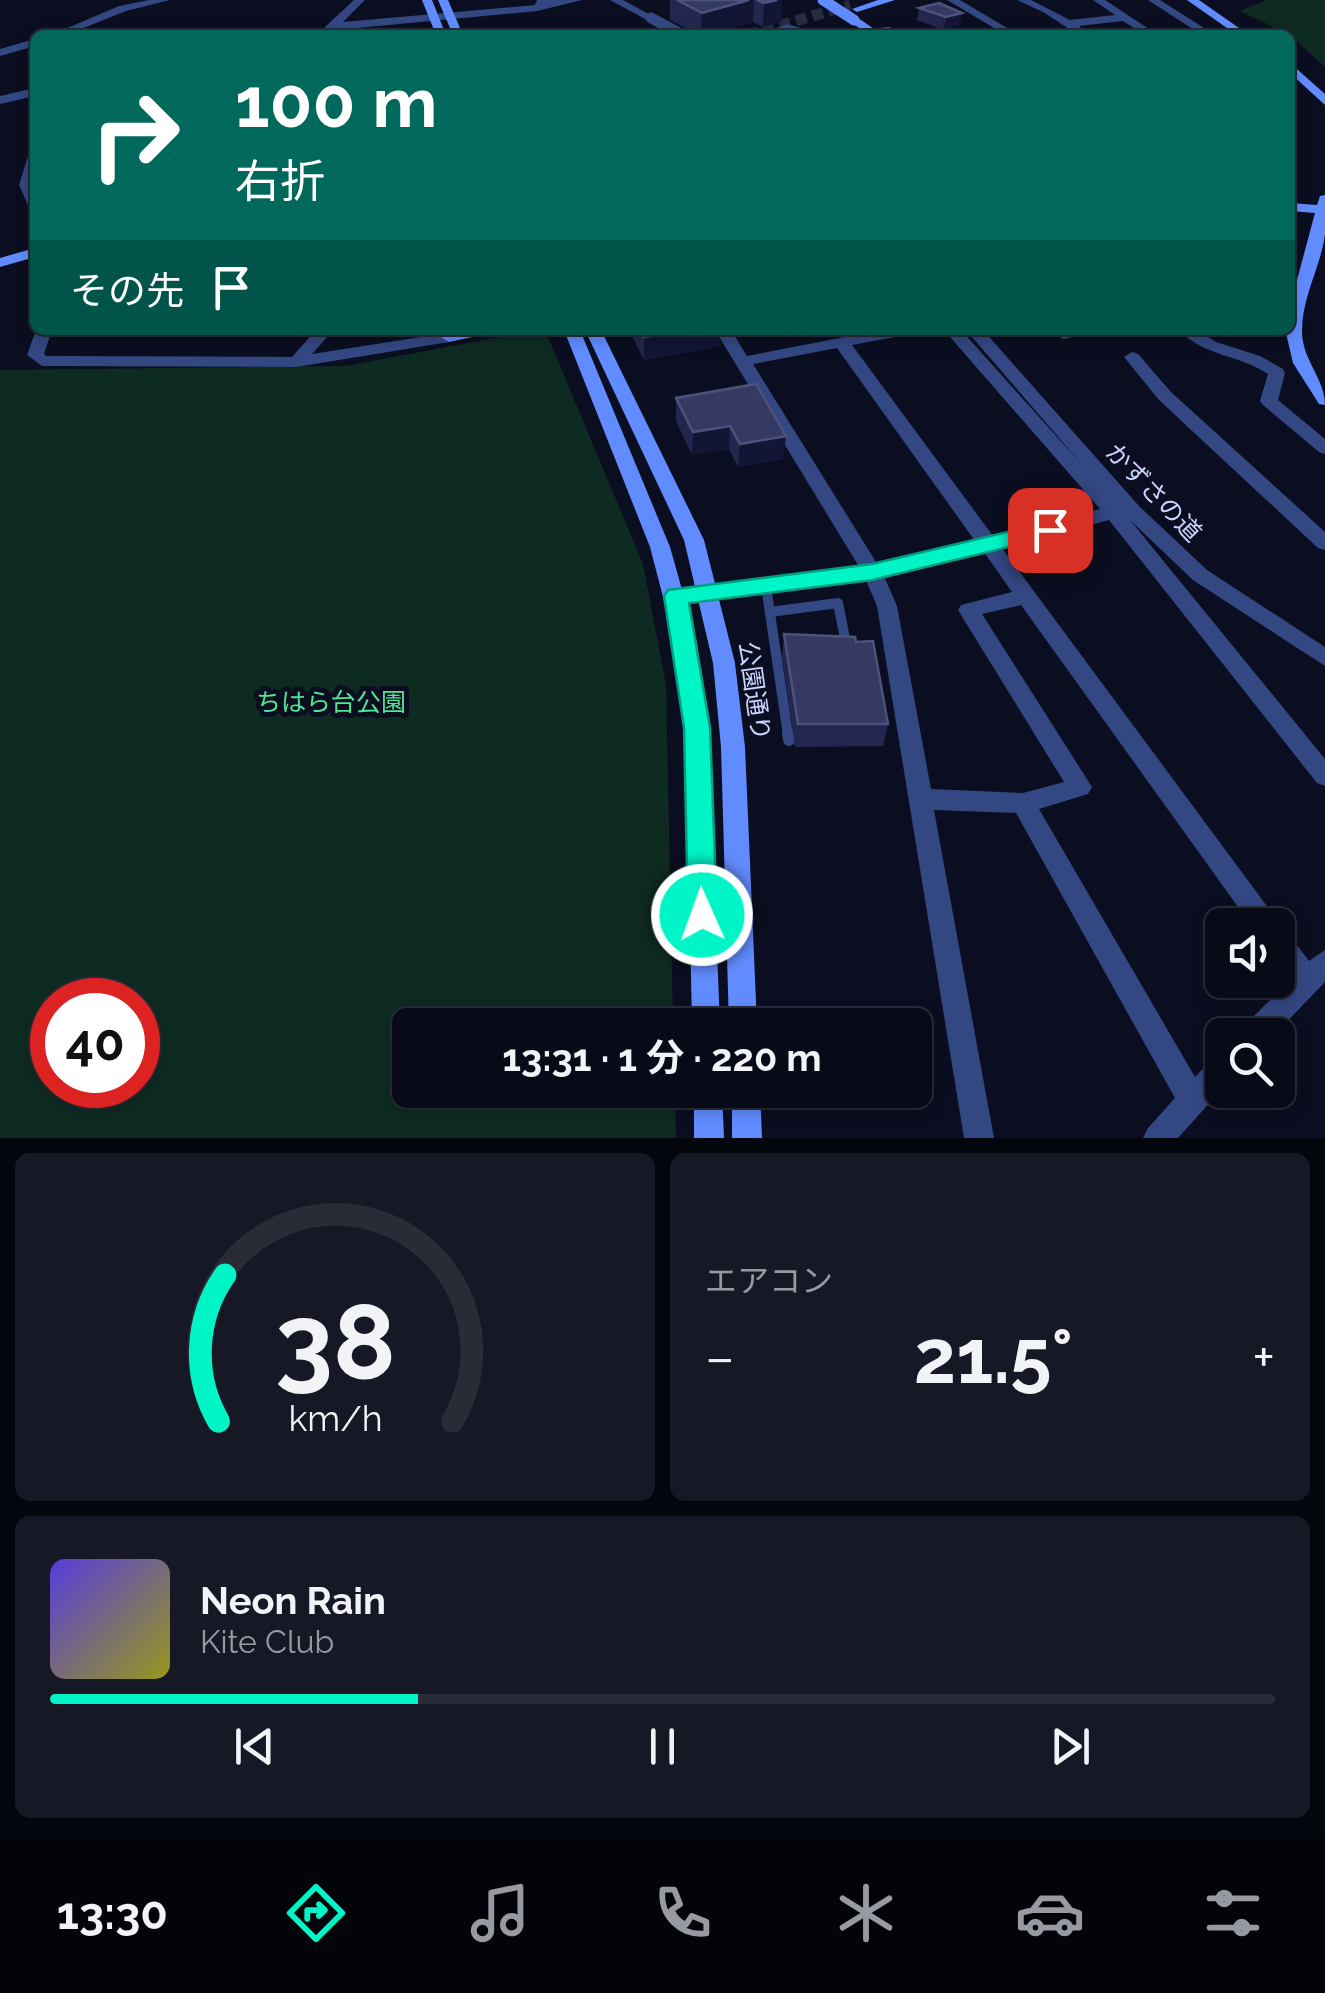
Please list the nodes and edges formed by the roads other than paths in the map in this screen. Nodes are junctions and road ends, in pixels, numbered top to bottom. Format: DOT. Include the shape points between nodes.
graph roads {
  1 [pos="165,0"];
  2 [pos="360,0"];
  3 [pos="426,0"];
  4 [pos="442,0"];
  5 [pos="576,0"];
  6 [pos="615,0"];
  7 [pos="823,0"];
  8 [pos="890,0"];
  9 [pos="952,0"];
  10 [pos="1022,0"];
  11 [pos="1098,0"];
  12 [pos="1152,0"];
  13 [pos="1192,0"];
  14 [pos="541,3"];
  15 [pos="857,8"];
  16 [pos="451,16"];
  17 [pos="1126,17"];
  18 [pos="436,18"];
  19 [pos="1068,24"];
  20 [pos="76,28"];
  21 [pos="70,30"];
  22 [pos="80,30"];
  23 [pos="330,30"];
  24 [pos="378,30"];
  25 [pos="440,30"];
  26 [pos="456,30"];
  27 [pos="674,30"];
  28 [pos="874,30"];
  29 [pos="1005,30"];
  30 [pos="1077,30"];
  31 [pos="1146,30"];
  32 [pos="1202,30"];
  33 [pos="1237,30"];
  34 [pos="30,44"];
  35 [pos="0,53"];
  36 [pos="1295,71"];
  37 [pos="30,93"];
  38 [pos="1,101"];
  39 [pos="1325,101"];
  40 [pos="1324,204"];
  41 [pos="1295,207"];
  42 [pos="30,243"];
  43 [pos="0,252"];
  44 [pos="30,254"];
  45 [pos="1319,258"];
  46 [pos="0,263"];
  47 [pos="1295,290"];
  48 [pos="42,335"];
  49 [pos="320,335"];
  50 [pos="443,335"];
  51 [pos="574,335"];
  52 [pos="595,335"];
  53 [pos="727,335"];
  54 [pos="879,335"];
  55 [pos="956,335"];
  56 [pos="978,335"];
  57 [pos="1193,335"];
  58 [pos="1293,335"];
  59 [pos="841,342"];
  60 [pos="1132,357"];
  61 [pos="745,361"];
  62 [pos="296,362"];
  63 [pos="1325,400"];
  64 [pos="1325,448"];
  65 [pos="1113,512"];
  66 [pos="1325,542"];
  67 [pos="988,547"];
  68 [pos="872,572"];
  69 [pos="766,586"];
  70 [pos="707,594"];
  71 [pos="676,596"];
  72 [pos="1024,597"];
  73 [pos="770,612"];
  74 [pos="830,650"];
  75 [pos="794,651"];
  76 [pos="776,652"];
  77 [pos="1325,658"];
  78 [pos="790,740"];
  79 [pos="1325,776"];
  80 [pos="920,799"];
  81 [pos="1023,803"];
  82 [pos="1253,908"];
  83 [pos="1295,955"];
  84 [pos="1316,972"];
  85 [pos="705,1008"];
  86 [pos="742,1008"];
  87 [pos="1271,1018"];
  88 [pos="1205,1087"];
  89 [pos="1192,1100"];
  90 [pos="708,1108"];
  91 [pos="747,1108"];
  92 [pos="709,1138"];
  93 [pos="748,1138"];
  94 [pos="979,1138"];
  95 [pos="1158,1138"];
  1 -- 20 [label="street" via="122,8"];
  2 -- 23 [label="street"];
  3 -- 18 [label="street"];
  4 -- 16 [label="street"];
  5 -- 14 [label="street"];
  6 -- 27 [label="street, bridge"];
  7 -- 15 [label="street, bridge"];
  8 -- 15 [label="street"];
  9 -- 29 [label="street"];
  10 -- 19 [label="street"];
  11 -- 17 [label="street"];
  12 -- 32 [label="street"];
  13 -- 33 [label="street"];
  14 -- 16 [label="street"];
  15 -- 28 [label="street"];
  16 -- 18 [label="street"];
  16 -- 26 [label="street"];
  17 -- 19 [label="street"];
  17 -- 31 [label="street"];
  18 -- 24 [label="street"];
  18 -- 25 [label="street"];
  19 -- 30 [label="street"];
  20 -- 21 [label="street"];
  20 -- 22 [label="street"];
  34 -- 35 [label="street"];
  36 -- 39 [label="street"];
  37 -- 38 [label="street"];
  40 -- 41 [label="street"];
  40 -- 45 [label="street"];
  42 -- 43 [label="street"];
  44 -- 46 [label="street"];
  45 -- 47 [label="street"];
  48 -- 62 [label="street" via="34,355 42,361"];
  49 -- 62 [label="street"];
  50 -- 62 [label="street"];
  51 -- 71 [label="street"];
  52 -- 70 [label="street, 公園通り" via="694,540"];
  53 -- 61 [label="street"];
  54 -- 59 [label="street"];
  55 -- 65 [label="street"];
  56 -- 77 [label="street, かずさの道" via="1132,510 1200,575"];
  57 -- 64 [label="street" via="1205,346 1264,362 1278,373 1269,401"];
  58 -- 63 [label="street" via="1305,375"];
  59 -- 61 [label="street"];
  59 -- 67 [label="street"];
  60 -- 66 [label="street" via="1165,396"];
  61 -- 68 [label="street"];
  65 -- 67 [label="street"];
  65 -- 79 [label="street"];
  67 -- 68 [label="street"];
  67 -- 72 [label="street"];
  68 -- 69 [label="street"];
  68 -- 80 [label="street" via="887,606"];
  69 -- 70 [label="street"];
  69 -- 73 [label="lane"];
  70 -- 71 [label="street"];
  70 -- 86 [label="street, 公園通り" via="724,663 733,747"];
  71 -- 85 [label="street" via="697,728"];
  72 -- 81 [label="street" via="968,610 1080,786"];
  72 -- 82 [label="street"];
  73 -- 74 [label="lane" via="838,603 848,649"];
  73 -- 76 [label="lane"];
  75 -- 76 [label="lane"];
  76 -- 78 [label="lane"];
  80 -- 81 [label="street"];
  80 -- 94 [label="street"];
  81 -- 89 [label="street"];
  83 -- 84 [label="street"];
  84 -- 87 [label="street"];
  88 -- 89 [label="street"];
  89 -- 95 [label="street"];
  90 -- 92 [label="street"];
  91 -- 93 [label="street"];
}
